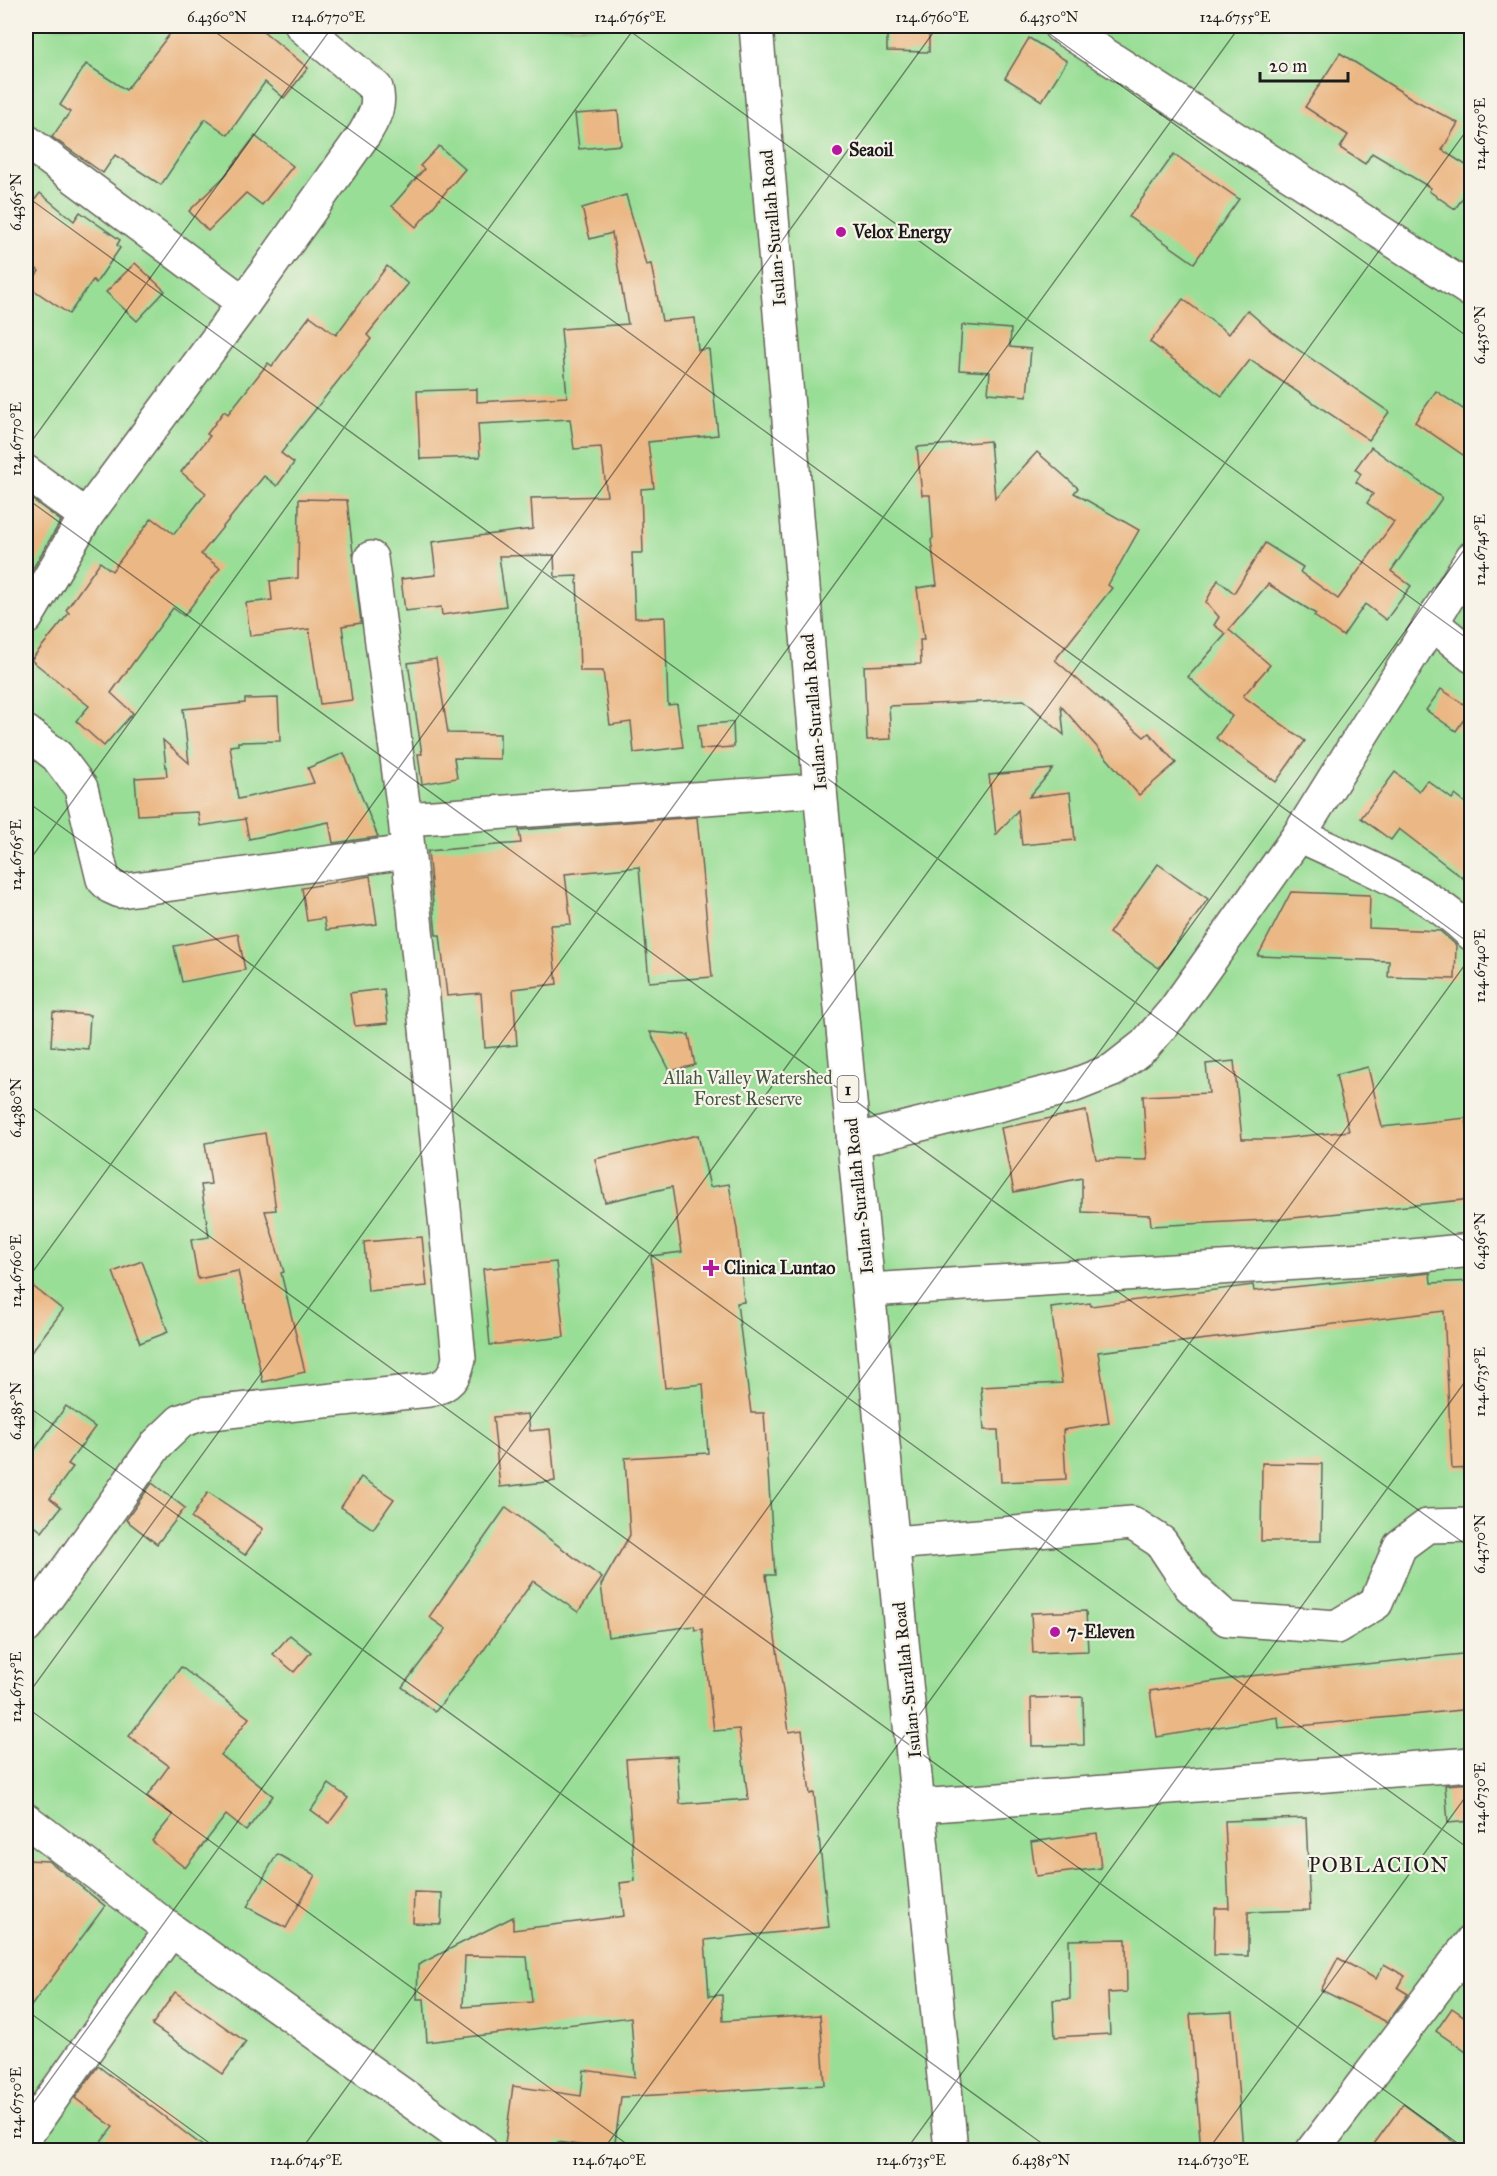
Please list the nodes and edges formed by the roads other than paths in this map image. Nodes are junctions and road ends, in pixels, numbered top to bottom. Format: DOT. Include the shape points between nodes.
graph roads {
  1 [pos="302,26"];
  2 [pos="756,26"];
  3 [pos="1060,26"];
  4 [pos="26,141"];
  5 [pos="1472,291"];
  6 [pos="244,303"];
  7 [pos="26,472"];
  8 [pos="86,516"];
  9 [pos="371,558"];
  10 [pos="1472,558"];
  11 [pos="26,618"];
  12 [pos="1432,623"];
  13 [pos="1472,656"];
  14 [pos="26,732"];
  15 [pos="820,790"];
  16 [pos="405,819"];
  17 [pos="1299,835"];
  18 [pos="407,852"];
  19 [pos="1472,934"];
  20 [pos="853,1141"];
  21 [pos="1472,1250"];
  22 [pos="869,1290"];
  23 [pos="1472,1525"];
  24 [pos="894,1543"];
  25 [pos="26,1627"];
  26 [pos="1472,1764"];
  27 [pos="920,1806"];
  28 [pos="26,1820"];
  29 [pos="171,1930"];
  30 [pos="1472,1941"];
  31 [pos="26,2135"];
  32 [pos="480,2151"];
  33 [pos="951,2151"];
  34 [pos="1313,2151"];
  1 -- 6 [label="main road" via="362,74 376,88 380,100 365,133"];
  2 -- 15 [label="main road, Isulan-Surallah Road / 1"];
  3 -- 5 [label="main road"];
  4 -- 6 [label="main road"];
  6 -- 8 [label="main road"];
  7 -- 8 [label="main road"];
  8 -- 11 [label="main road"];
  9 -- 16 [label="main road"];
  10 -- 12 [label="main road"];
  12 -- 13 [label="main road"];
  12 -- 17 [label="main road"];
  14 -- 18 [label="main road" via="57,756 81,789 103,879 120,891"];
  15 -- 16 [label="main road"];
  15 -- 20 [label="main road, Isulan-Surallah Road / 1"];
  16 -- 18 [label="main road"];
  17 -- 19 [label="main road" via="1419,893 1449,912"];
  17 -- 20 [label="main road" via="1174,1011 1145,1045 1113,1070 1070,1087"];
  18 -- 25 [label="main road" via="459,1358 455,1375 447,1384 429,1390 201,1414 181,1421 156,1445"];
  20 -- 22 [label="main road, Isulan-Surallah Road / 1"];
  21 -- 22 [label="main road"];
  22 -- 24 [label="main road, Isulan-Surallah Road / 1"];
  23 -- 24 [label="main road" via="1427,1526 1400,1546 1376,1603 1336,1627 1227,1619 1190,1586 1161,1542 1132,1523"];
  24 -- 27 [label="main road, Isulan-Surallah Road / 1"];
  26 -- 27 [label="main road"];
  27 -- 33 [label="main road, Isulan-Surallah Road / 1"];
  28 -- 29 [label="main road"];
  29 -- 31 [label="main road"];
  29 -- 32 [label="main road"];
  30 -- 34 [label="main road"];
}
